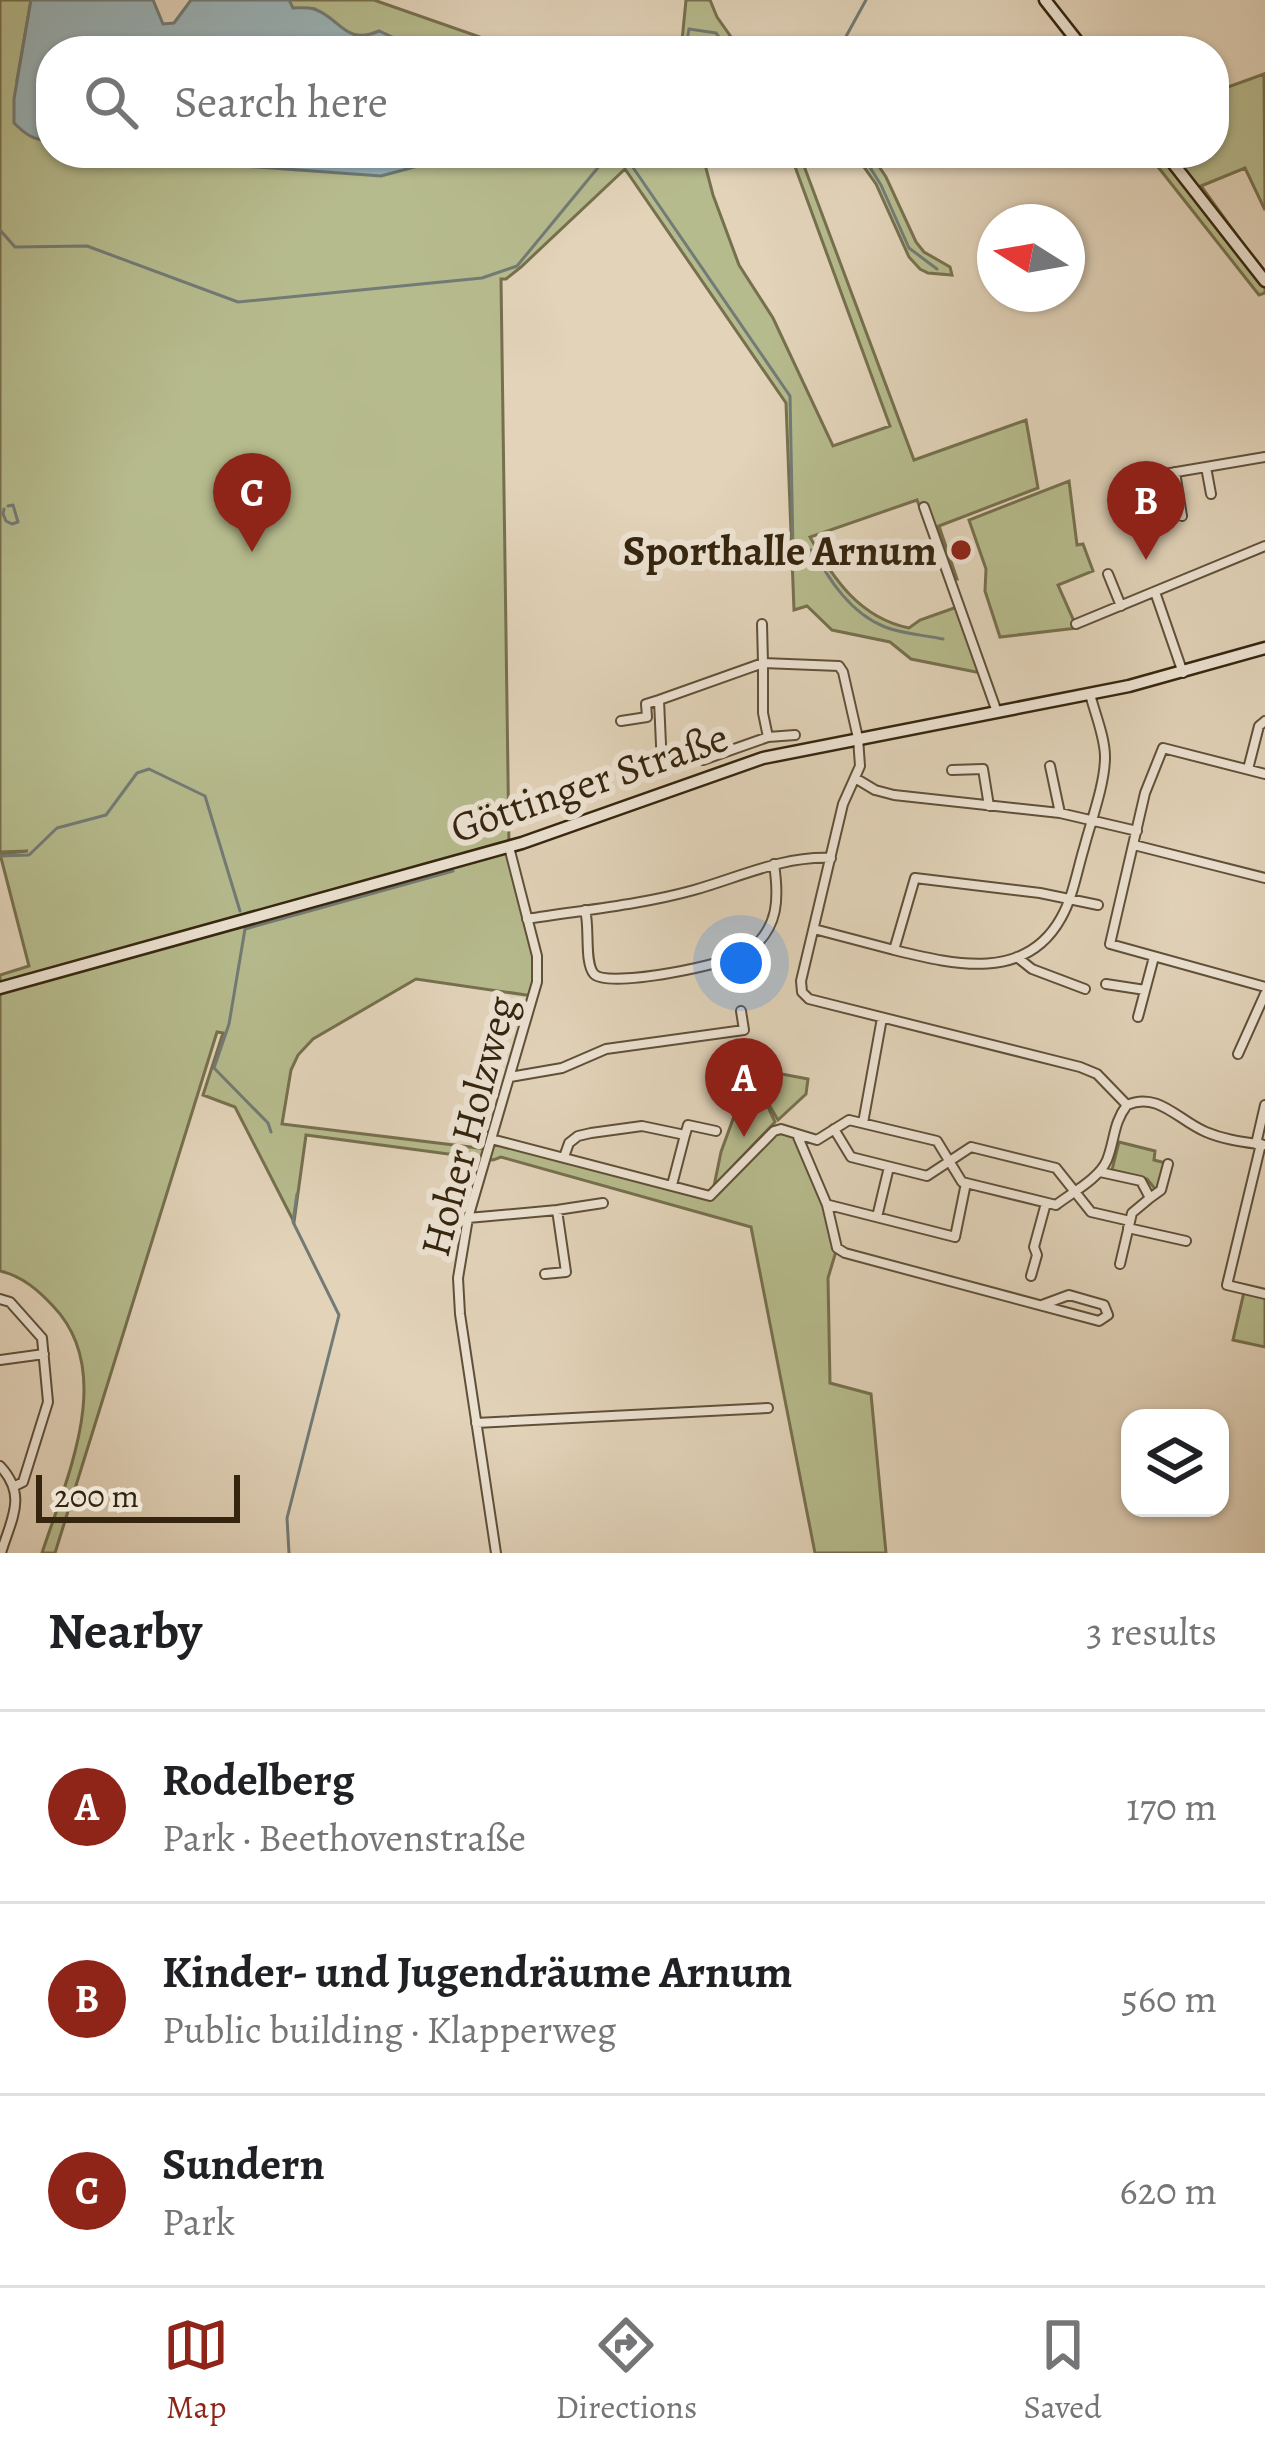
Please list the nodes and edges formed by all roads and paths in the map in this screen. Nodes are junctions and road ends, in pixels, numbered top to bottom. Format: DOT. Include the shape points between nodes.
graph roads {
  1 [pos="1045,0"];
  2 [pos="1073,36"];
  3 [pos="1177,168"];
  4 [pos="1265,281"];
  5 [pos="1265,457"];
  6 [pos="1206,467"];
  7 [pos="1175,472"];
  8 [pos="1148,477"];
  9 [pos="1211,494"];
  10 [pos="924,507"];
  11 [pos="1182,516"];
  12 [pos="1265,546"];
  13 [pos="1108,574"];
  14 [pos="1155,592"];
  15 [pos="1121,607"];
  16 [pos="762,624"];
  17 [pos="1076,624"];
  18 [pos="1265,648"];
  19 [pos="763,663"];
  20 [pos="1183,673"];
  21 [pos="1090,694"];
  22 [pos="659,700"];
  23 [pos="998,712"];
  24 [pos="660,716"];
  25 [pos="647,717"];
  26 [pos="621,721"];
  27 [pos="1265,722"];
  28 [pos="795,735"];
  29 [pos="768,737"];
  30 [pos="858,738"];
  31 [pos="703,760"];
  32 [pos="1050,766"];
  33 [pos="662,767"];
  34 [pos="952,770"];
  35 [pos="1248,770"];
  36 [pos="1265,774"];
  37 [pos="855,778"];
  38 [pos="989,806"];
  39 [pos="1060,813"];
  40 [pos="1091,821"];
  41 [pos="1137,832"];
  42 [pos="1134,845"];
  43 [pos="509,847"];
  44 [pos="831,858"];
  45 [pos="774,864"];
  46 [pos="1265,878"];
  47 [pos="1070,899"];
  48 [pos="1098,905"];
  49 [pos="585,910"];
  50 [pos="527,919"];
  51 [pos="814,929"];
  52 [pos="894,950"];
  53 [pos="1017,957"];
  54 [pos="1154,957"];
  55 [pos="1106,984"];
  56 [pos="0,988"];
  57 [pos="1085,989"];
  58 [pos="1145,990"];
  59 [pos="1265,990"];
  60 [pos="741,1012"];
  61 [pos="1138,1017"];
  62 [pos="882,1018"];
  63 [pos="1238,1054"];
  64 [pos="510,1077"];
  65 [pos="1127,1105"];
  66 [pos="1265,1105"];
  67 [pos="863,1123"];
  68 [pos="834,1129"];
  69 [pos="716,1131"];
  70 [pos="685,1135"];
  71 [pos="798,1136"];
  72 [pos="491,1139"];
  73 [pos="1261,1144"];
  74 [pos="564,1157"];
  75 [pos="949,1161"];
  76 [pos="1168,1164"];
  77 [pos="889,1167"];
  78 [pos="1099,1172"];
  79 [pos="966,1183"];
  80 [pos="672,1185"];
  81 [pos="1074,1190"];
  82 [pos="1150,1198"];
  83 [pos="603,1203"];
  84 [pos="1046,1203"];
  85 [pos="827,1205"];
  86 [pos="557,1210"];
  87 [pos="878,1217"];
  88 [pos="468,1218"];
  89 [pos="1129,1224"];
  90 [pos="1186,1241"];
  91 [pos="1120,1264"];
  92 [pos="544,1274"];
  93 [pos="1031,1276"];
  94 [pos="1265,1294"];
  95 [pos="0,1299"];
  96 [pos="1042,1305"];
  97 [pos="44,1354"];
  98 [pos="0,1360"];
  99 [pos="768,1408"];
  100 [pos="476,1423"];
  101 [pos="0,1466"];
  102 [pos="16,1486"];
  103 [pos="1,1553"];
  104 [pos="496,1553"];
  1 -- 2 [label="street"];
  3 -- 4 [label="street"];
  5 -- 6 [label="street"];
  6 -- 7 [label="street"];
  6 -- 9 [label="street"];
  7 -- 8 [label="street"];
  7 -- 11 [label="street"];
  10 -- 23 [label="street"];
  12 -- 14 [label="street"];
  13 -- 15 [label="street"];
  14 -- 15 [label="street"];
  14 -- 20 [label="street"];
  15 -- 17 [label="street"];
  16 -- 19 [label="street"];
  18 -- 20 [label="street, Göttinger Straße"];
  19 -- 22 [label="street"];
  19 -- 29 [label="street"];
  19 -- 30 [label="street" via="839,666"];
  20 -- 21 [label="street, Göttinger Straße"];
  21 -- 23 [label="street, Göttinger Straße"];
  21 -- 40 [label="street" via="1105,760"];
  22 -- 24 [label="street"];
  22 -- 25 [label="street" via="646,704"];
  23 -- 30 [label="street, Göttinger Straße"];
  24 -- 25 [label="street"];
  24 -- 33 [label="street"];
  25 -- 26 [label="street"];
  27 -- 35 [label="street"];
  28 -- 29 [label="street"];
  29 -- 31 [label="street"];
  30 -- 37 [label="street"];
  30 -- 43 [label="street, Göttinger Straße" via="763,758"];
  32 -- 39 [label="street"];
  34 -- 38 [label="street" via="983,769"];
  35 -- 36 [label="street"];
  35 -- 41 [label="street" via="1163,748"];
  37 -- 38 [label="street" via="894,795"];
  37 -- 44 [label="street"];
  38 -- 39 [label="street"];
  39 -- 40 [label="street"];
  40 -- 41 [label="street"];
  40 -- 47 [label="street"];
  41 -- 42 [label="street"];
  42 -- 46 [label="street"];
  42 -- 54 [label="street" via="1110,944"];
  43 -- 50 [label="street, Hoher Holzweg"];
  43 -- 56 [label="street, Göttinger Straße"];
  44 -- 45 [label="street"];
  44 -- 51 [label="street"];
  45 -- 49 [label="street" via="694,890"];
  45 -- 49 [label="street" via="771,925 748,953 727,961 608,981 592,973 587,958"];
  47 -- 48 [label="street"];
  47 -- 52 [label="street" via="915,878"];
  47 -- 53 [label="street" via="1047,938"];
  49 -- 50 [label="street"];
  50 -- 64 [label="street, Hoher Holzweg" via="537,982"];
  51 -- 52 [label="street"];
  51 -- 62 [label="street" via="802,992"];
  52 -- 53 [label="street" via="953,964"];
  53 -- 57 [label="street"];
  54 -- 58 [label="street"];
  54 -- 59 [label="street"];
  55 -- 58 [label="street"];
  58 -- 61 [label="street"];
  59 -- 63 [label="street"];
  60 -- 64 [label="street" via="744,1030 606,1049"];
  62 -- 65 [label="street" via="1080,1067"];
  62 -- 67 [label="street"];
  64 -- 72 [label="street, Hoher Holzweg"];
  65 -- 73 [label="street" via="1148,1100 1199,1130"];
  65 -- 78 [label="street"];
  66 -- 73 [label="street"];
  67 -- 68 [label="street"];
  67 -- 75 [label="street" via="937,1141"];
  68 -- 71 [label="street" via="817,1140"];
  68 -- 77 [label="street" via="851,1157"];
  69 -- 70 [label="street" via="688,1125"];
  70 -- 74 [label="street" via="642,1126 591,1133 569,1143"];
  70 -- 80 [label="street"];
  71 -- 80 [label="street" via="774,1131 710,1196"];
  71 -- 85 [label="street"];
  72 -- 74 [label="street"];
  72 -- 88 [label="street, Hoher Holzweg"];
  73 -- 94 [label="street" via="1227,1285"];
  74 -- 80 [label="street"];
  75 -- 77 [label="street" via="927,1176"];
  75 -- 79 [label="street"];
  75 -- 81 [label="street" via="971,1147 1056,1168"];
  76 -- 82 [label="street"];
  77 -- 87 [label="street"];
  78 -- 81 [label="street"];
  78 -- 82 [label="street" via="1141,1181"];
  79 -- 84 [label="street"];
  79 -- 87 [label="street" via="955,1237"];
  81 -- 84 [label="street" via="1056,1205"];
  81 -- 89 [label="street" via="1091,1212"];
  82 -- 89 [label="street"];
  83 -- 86 [label="street"];
  84 -- 93 [label="street"];
  85 -- 87 [label="street"];
  85 -- 96 [label="street" via="844,1253"];
  86 -- 88 [label="street"];
  86 -- 92 [label="street" via="566,1272"];
  88 -- 100 [label="street, Hoher Holzweg" via="458,1287"];
  89 -- 90 [label="street"];
  89 -- 91 [label="street"];
  95 -- 97 [label="street" via="40,1334"];
  96 -- 96 [label="street" via="1099,1321 1108,1315 1104,1305 1069,1295"];
  97 -- 98 [label="street"];
  97 -- 102 [label="street" via="48,1402"];
  99 -- 100 [label="street"];
  100 -- 104 [label="street, Hoher Holzweg"];
  101 -- 102 [label="street"];
  102 -- 103 [label="street"];
}
